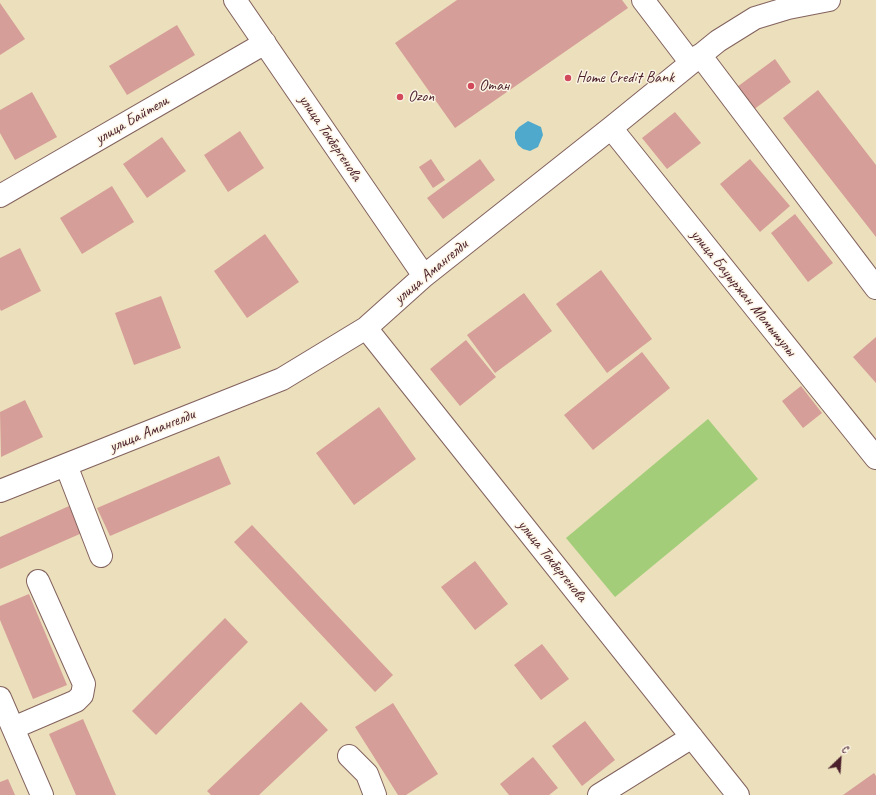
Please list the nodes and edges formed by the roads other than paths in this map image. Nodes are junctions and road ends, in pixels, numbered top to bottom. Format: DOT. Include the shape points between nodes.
graph roads {
  1 [pos="235,0"];
  2 [pos="643,0"];
  3 [pos="829,0"];
  4 [pos="265,43"];
  5 [pos="696,59"];
  6 [pos="611,128"];
  7 [pos="0,196"];
  8 [pos="424,276"];
  9 [pos="876,288"];
  10 [pos="366,328"];
  11 [pos="876,458"];
  12 [pos="66,465"];
  13 [pos="0,492"];
  14 [pos="101,556"];
  15 [pos="38,581"];
  16 [pos="0,698"];
  17 [pos="13,728"];
  18 [pos="692,737"];
  19 [pos="349,756"];
  20 [pos="42,795"];
  21 [pos="375,795"];
  22 [pos="599,795"];
  23 [pos="738,795"];
  1 -- 4 [label="street, улица Токбергенова"];
  2 -- 5 [label="street"];
  3 -- 5 [label="street, улица Амангелди" via="755,18 718,41"];
  4 -- 7 [label="street, улица Байтели"];
  4 -- 8 [label="street, улица Токбергенова"];
  5 -- 6 [label="street, улица Амангелди"];
  5 -- 9 [label="street"];
  6 -- 8 [label="street, улица Амангелди"];
  6 -- 11 [label="street, улица Бауыржан Момышулы"];
  8 -- 10 [label="street, улица Амангелди"];
  10 -- 12 [label="street, улица Амангелди" via="282,379"];
  10 -- 18 [label="street, улица Токбергенова"];
  12 -- 13 [label="street, улица Амангелди"];
  12 -- 14 [label="street"];
  15 -- 17 [label="street" via="84,684 82,695 76,701"];
  16 -- 17 [label="street"];
  17 -- 20 [label="street"];
  18 -- 22 [label="street"];
  18 -- 23 [label="street, улица Токбергенова"];
  19 -- 21 [label="street" via="367,774"];
}
